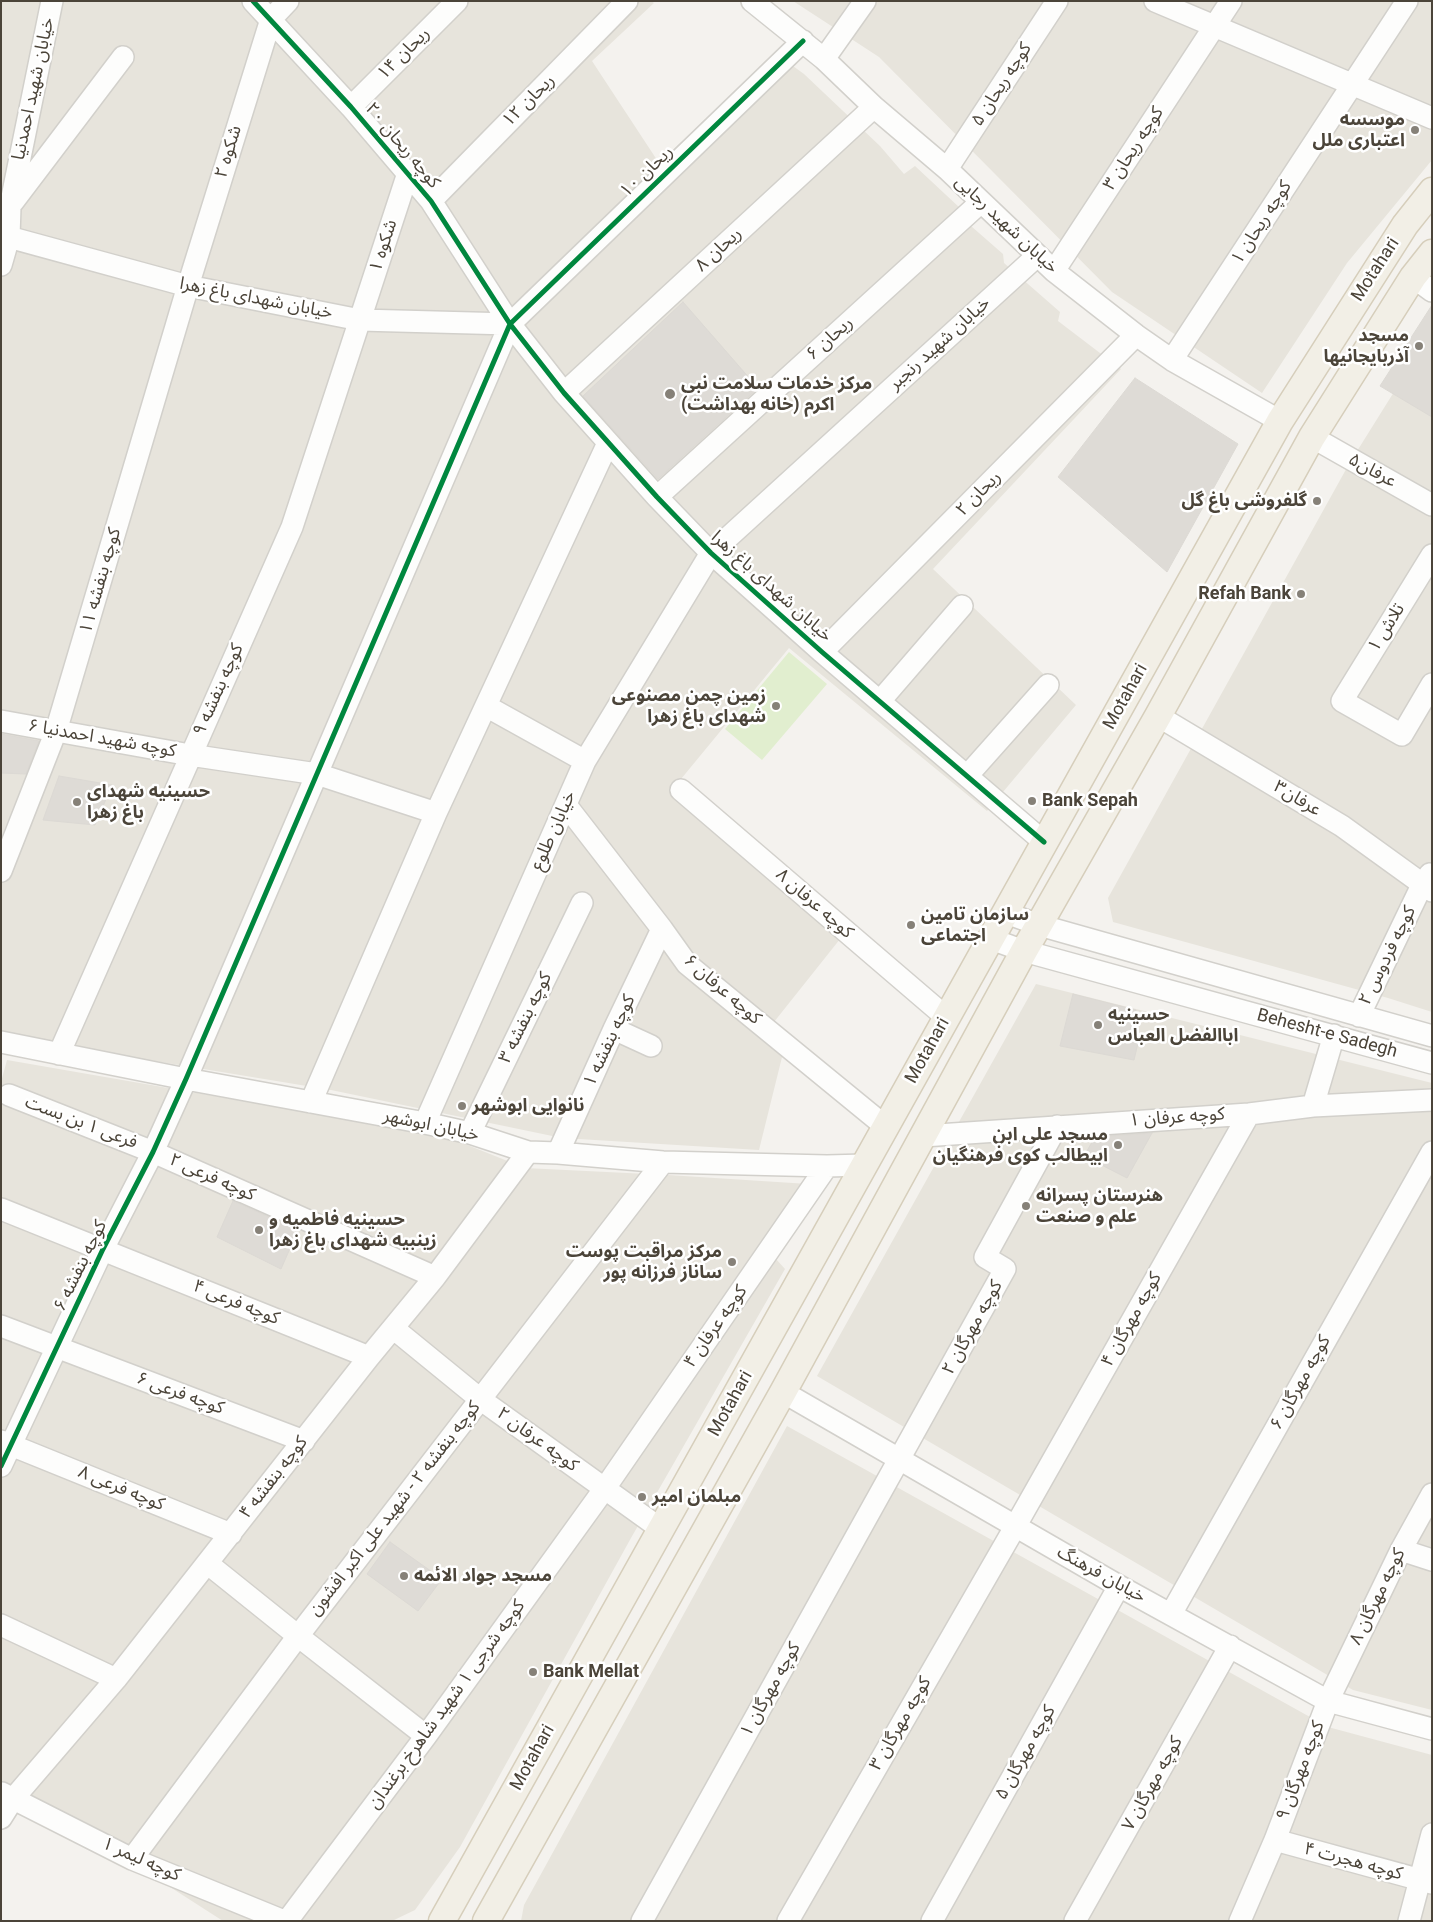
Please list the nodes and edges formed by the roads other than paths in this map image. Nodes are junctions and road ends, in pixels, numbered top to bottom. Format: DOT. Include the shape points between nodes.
graph roads {
  1 [pos="52,1"];
  2 [pos="253,1"];
  3 [pos="288,1"];
  4 [pos="457,1"];
  5 [pos="627,1"];
  6 [pos="752,1"];
  7 [pos="865,1"];
  8 [pos="1057,1"];
  9 [pos="1155,1"];
  10 [pos="1231,1"];
  11 [pos="1408,1"];
  12 [pos="271,19"];
  13 [pos="1215,26"];
  14 [pos="803,41"];
  15 [pos="124,57"];
  16 [pos="824,59"];
  17 [pos="1353,85"];
  18 [pos="874,106"];
  19 [pos="351,107"];
  20 [pos="1432,118"];
  21 [pos="947,170"];
  22 [pos="408,173"];
  23 [pos="1432,191"];
  24 [pos="431,201"];
  25 [pos="981,202"];
  26 [pos="10,207"];
  27 [pos="5,236"];
  28 [pos="1432,253"];
  29 [pos="1037,256"];
  30 [pos="1,265"];
  31 [pos="1054,271"];
  32 [pos="1422,284"];
  33 [pos="188,286"];
  34 [pos="360,320"];
  35 [pos="510,324"];
  36 [pos="1136,335"];
  37 [pos="1172,360"];
  38 [pos="564,393"];
  39 [pos="1280,421"];
  40 [pos="1312,437"];
  41 [pos="608,443"];
  42 [pos="657,497"];
  43 [pos="1432,505"];
  44 [pos="711,554"];
  45 [pos="1432,555"];
  46 [pos="962,606"];
  47 [pos="822,652"];
  48 [pos="1432,684"];
  49 [pos="1048,685"];
  50 [pos="880,701"];
  51 [pos="486,706"];
  52 [pos="1158,716"];
  53 [pos="1,720"];
  54 [pos="56,731"];
  55 [pos="190,755"];
  56 [pos="586,761"];
  57 [pos="316,774"];
  58 [pos="967,776"];
  59 [pos="681,790"];
  60 [pos="566,805"];
  61 [pos="436,813"];
  62 [pos="1044,842"];
  63 [pos="1,871"];
  64 [pos="1429,882"];
  65 [pos="582,904"];
  66 [pos="1006,913"];
  67 [pos="1039,925"];
  68 [pos="662,929"];
  69 [pos="991,939"];
  70 [pos="1024,951"];
  71 [pos="1273,991"];
  72 [pos="1265,1016"];
  73 [pos="1359,1016"];
  74 [pos="946,1018"];
  75 [pos="614,1029"];
  76 [pos="1334,1035"];
  77 [pos="1432,1036"];
  78 [pos="1,1042"];
  79 [pos="651,1046"];
  80 [pos="58,1054"];
  81 [pos="1432,1063"];
  82 [pos="186,1079"];
  83 [pos="9,1095"];
  84 [pos="1432,1100"];
  85 [pos="311,1102"];
  86 [pos="1314,1106"];
  87 [pos="1249,1114"];
  88 [pos="425,1122"];
  89 [pos="1057,1126"];
  90 [pos="886,1127"];
  91 [pos="470,1132"];
  92 [pos="923,1136"];
  93 [pos="153,1152"];
  94 [pos="528,1152"];
  95 [pos="1432,1152"];
  96 [pos="558,1153"];
  97 [pos="663,1162"];
  98 [pos="864,1165"];
  99 [pos="827,1166"];
  100 [pos="1,1209"];
  101 [pos="103,1249"];
  102 [pos="435,1277"];
  103 [pos="1,1326"];
  104 [pos="393,1328"];
  105 [pos="57,1348"];
  106 [pos="369,1357"];
  107 [pos="783,1392"];
  108 [pos="480,1399"];
  109 [pos="304,1440"];
  110 [pos="6,1443"];
  111 [pos="900,1459"];
  112 [pos="1,1466"];
  113 [pos="604,1488"];
  114 [pos="1432,1494"];
  115 [pos="1016,1527"];
  116 [pos="661,1529"];
  117 [pos="231,1534"];
  118 [pos="1401,1550"];
  119 [pos="1432,1560"];
  120 [pos="207,1563"];
  121 [pos="1119,1586"];
  122 [pos="1171,1614"];
  123 [pos="1,1625"];
  124 [pos="298,1636"];
  125 [pos="1230,1646"];
  126 [pos="116,1679"];
  127 [pos="1328,1701"];
  128 [pos="1432,1729"];
  129 [pos="426,1736"];
  130 [pos="7,1795"];
  131 [pos="1,1818"];
  132 [pos="1432,1834"];
  133 [pos="1275,1840"];
  134 [pos="132,1859"];
  135 [pos="1426,1882"];
  136 [pos="445,1919"];
  137 [pos="285,1921"];
  138 [pos="486,1921"];
  139 [pos="642,1921"];
  140 [pos="788,1921"];
  141 [pos="932,1921"];
  142 [pos="1075,1921"];
  143 [pos="1240,1921"];
  144 [pos="1409,1921"];
  1 -- 26 [label="street, خیابان شهید احمدنیا"];
  2 -- 12 [label="street, کوچه ریحان ۲۰"];
  3 -- 12 [label="street"];
  4 -- 19 [label="street, ریحان ۱۴"];
  5 -- 24 [label="street, ریحان ۱۲"];
  6 -- 14 [label="street, خیابان شهید رجایی"];
  7 -- 16 [label="street"];
  8 -- 21 [label="street, کوچه ریحان ۵"];
  9 -- 13 [label="street"];
  10 -- 13 [label="street, کوچه ریحان ۳"];
  11 -- 17 [label="street, کوچه ریحان ۱"];
  12 -- 19 [label="street, کوچه ریحان ۲۰"];
  12 -- 33 [label="street, شکوه ۲"];
  13 -- 17 [label="street"];
  13 -- 31 [label="street, کوچه ریحان ۳"];
  14 -- 16 [label="street, خیابان شهید رجایی"];
  14 -- 35 [label="street, ریحان ۱۰"];
  15 -- 26 [label="street"];
  16 -- 18 [label="street, خیابان شهید رجایی"];
  17 -- 20 [label="street"];
  17 -- 37 [label="street, کوچه ریحان ۱"];
  18 -- 21 [label="street, خیابان شهید رجایی"];
  18 -- 38 [label="street, ریحان ۸"];
  19 -- 22 [label="street, کوچه ریحان ۲۰"];
  21 -- 25 [label="street, خیابان شهید رجایی"];
  22 -- 24 [label="street, کوچه ریحان ۲۰"];
  22 -- 34 [label="street, شکوه ۱"];
  23 -- 39 [label="main road, Motahari" via="1404,225"];
  24 -- 35 [label="street, کوچه ریحان ۲۰"];
  25 -- 29 [label="street, خیابان شهید رجایی"];
  25 -- 42 [label="street, ریحان ۶"];
  26 -- 27 [label="street, خیابان شهید احمدنیا"];
  27 -- 30 [label="street, خیابان شهید احمدنیا"];
  27 -- 33 [label="street, خیابان شهدای باغ زهرا"];
  28 -- 32 [label="main road, Motahari"];
  29 -- 31 [label="street, خیابان شهید رجایی"];
  29 -- 44 [label="street, خیابان شهید رنجبر"];
  31 -- 36 [label="street, خیابان شهید رجایی"];
  32 -- 40 [label="main road, Motahari"];
  33 -- 34 [label="street, خیابان شهدای باغ زهرا"];
  33 -- 54 [label="street, کوچه بنفشه ۱۱"];
  34 -- 35 [label="street, خیابان شهدای باغ زهرا"];
  34 -- 55 [label="street, کوچه بنفشه ۹" via="292,528"];
  35 -- 38 [label="street, خیابان شهدای باغ‌ زهرا"];
  35 -- 57 [label="street, کوچه بنفشه ۶"];
  36 -- 37 [label="street, خیابان شهید رجایی"];
  36 -- 47 [label="street, ریحان ۲"];
  37 -- 39 [label="street, خیابان شهید رجایی"];
  38 -- 41 [label="street, خیابان شهدای باغ‌ زهرا"];
  39 -- 40 [label="main road"];
  39 -- 62 [label="main road, Motahari"];
  40 -- 43 [label="street, عرفان۵"];
  40 -- 52 [label="main road, Motahari"];
  41 -- 42 [label="street, خیابان شهدای باغ‌ زهرا"];
  41 -- 51 [label="street"];
  42 -- 44 [label="street, خیابان شهدای باغ‌ زهرا"];
  44 -- 47 [label="street, خیابان شهدای باغ‌ زهرا"];
  44 -- 56 [label="street, خیابان طلوع"];
  45 -- 48 [label="street, تلاش ۱" via="1342,701 1402,736"];
  46 -- 50 [label="street"];
  47 -- 50 [label="street, خیابان شهدای باغ‌ زهرا"];
  49 -- 58 [label="street"];
  50 -- 58 [label="street, خیابان شهدای باغ‌ زهرا"];
  51 -- 56 [label="street"];
  51 -- 61 [label="street"];
  52 -- 64 [label="street, عرفان۳"];
  52 -- 67 [label="main road, Motahari"];
  53 -- 54 [label="street, کوچه شهید احمدنیا ۶"];
  54 -- 55 [label="street, کوچه شهید احمدنیا ۶"];
  54 -- 63 [label="street, کوچه بنفشه ۱۱"];
  55 -- 57 [label="street, کوچه شهید احمدنیا ۶"];
  55 -- 80 [label="street, کوچه بنفشه ۹"];
  56 -- 60 [label="street, خیابان طلوع"];
  57 -- 61 [label="street, کوچه شهید احمدنیا ۶"];
  57 -- 82 [label="street, کوچه بنفشه ۶"];
  58 -- 62 [label="street, خیابان شهدای باغ‌ زهرا"];
  59 -- 74 [label="street, کوچه عرفان ۸"];
  60 -- 68 [label="street, کوچه عرفان ۶"];
  60 -- 88 [label="street, خیابان طلوع"];
  61 -- 85 [label="street"];
  62 -- 66 [label="main road, Motahari"];
  64 -- 73 [label="street, کوچه فردوس ۲"];
  65 -- 91 [label="street, کوچه بنفشه ۳"];
  66 -- 67 [label="street, Behesht-e Sadegh"];
  66 -- 69 [label="main road, Motahari"];
  67 -- 70 [label="main road, Motahari"];
  67 -- 71 [label="street, Behesht-e Sadegh"];
  68 -- 75 [label="street, کوچه بنفشه ۱"];
  68 -- 90 [label="street, کوچه عرفان ۶" via="687,964"];
  69 -- 70 [label="street, Behesht-e Sadegh"];
  69 -- 74 [label="main road, Motahari"];
  70 -- 72 [label="street, Behesht-e Sadegh"];
  70 -- 92 [label="main road, Motahari"];
  71 -- 72 [label="street"];
  71 -- 73 [label="street, Behesht-e Sadegh"];
  72 -- 76 [label="street, Behesht-e Sadegh"];
  73 -- 77 [label="street, Behesht-e Sadegh"];
  74 -- 90 [label="main road, Motahari"];
  75 -- 79 [label="street"];
  75 -- 96 [label="street, کوچه بنفشه ۱"];
  76 -- 81 [label="street, Behesht-e Sadegh"];
  76 -- 86 [label="street"];
  78 -- 80 [label="street, خیابان ابوشهر"];
  80 -- 82 [label="street, خیابان ابوشهر"];
  82 -- 85 [label="street, خیابان ابوشهر"];
  82 -- 93 [label="street, کوچه بنفشه ۶"];
  83 -- 93 [label="street, فرعی ۱ بن بست"];
  84 -- 86 [label="street, کوچه عرفان ۱"];
  85 -- 88 [label="street, خیابان ابوشهر"];
  86 -- 87 [label="street, کوچه عرفان ۱"];
  87 -- 89 [label="street, کوچه عرفان ۱"];
  87 -- 115 [label="street, کوچه مهرگان ۴"];
  88 -- 91 [label="street, خیابان ابوشهر"];
  89 -- 92 [label="street, کوچه عرفان ۱"];
  89 -- 111 [label="street, کوچه مهرگان ۲" via="985,1257 1006,1269"];
  90 -- 98 [label="main road, Motahari"];
  91 -- 94 [label="street, خیابان ابوشهر"];
  92 -- 107 [label="main road, Motahari"];
  93 -- 101 [label="street, کوچه بنفشه ۶"];
  93 -- 102 [label="street, کوچه فرعی ۲"];
  94 -- 96 [label="street, خیابان ابوشهر"];
  94 -- 102 [label="street, کوچه بنفشه ۴"];
  95 -- 122 [label="street, کوچه مهرگان ۶"];
  96 -- 97 [label="street, خیابان ابوشهر"];
  97 -- 99 [label="street, خیابان ابوشهر"];
  97 -- 108 [label="street, کوچه بنفشه ۲ - شهید علی اکبر افشون"];
  98 -- 99 [label="street, خیابان ابوشهر"];
  98 -- 116 [label="main road, Motahari"];
  99 -- 113 [label="street, کوچه عرفان ۴"];
  100 -- 101 [label="street, کوچه فرعی ۴"];
  101 -- 105 [label="street, کوچه بنفشه ۶"];
  101 -- 106 [label="street, کوچه فرعی ۴"];
  102 -- 104 [label="street, کوچه بنفشه ۴"];
  103 -- 105 [label="street, کوچه فرعی ۶"];
  104 -- 106 [label="street, کوچه بنفشه ۴"];
  104 -- 108 [label="street, کوچه عرفان ۲"];
  105 -- 109 [label="street, کوچه فرعی ۶"];
  105 -- 110 [label="street, کوچه بنفشه ۶"];
  106 -- 109 [label="street, کوچه بنفشه ۴"];
  107 -- 111 [label="street, خیابان فرهنگ"];
  107 -- 138 [label="main road, Motahari"];
  108 -- 113 [label="street, کوچه عرفان ۲"];
  108 -- 124 [label="street, کوچه بنفشه ۲ - شهید علی اکبر افشون"];
  109 -- 117 [label="street, کوچه بنفشه ۴"];
  110 -- 112 [label="street, کوچه بنفشه ۶"];
  110 -- 117 [label="street, کوچه فرعی ۸"];
  111 -- 115 [label="street, خیابان فرهنگ"];
  111 -- 139 [label="street, کوچه مهرگان ۱"];
  113 -- 116 [label="street, کوچه عرفان ۲"];
  113 -- 129 [label="street, کوچه شرجی ۱ شهید شاهرخ برغندان"];
  114 -- 118 [label="street, کوچه مهرگان ۸"];
  115 -- 121 [label="street, خیابان فرهنگ"];
  115 -- 140 [label="street, کوچه مهرگان ۳"];
  116 -- 136 [label="main road, Motahari"];
  117 -- 120 [label="street, کوچه بنفشه ۴"];
  118 -- 119 [label="street"];
  118 -- 127 [label="street, کوچه مهرگان ۸"];
  120 -- 124 [label="street"];
  120 -- 126 [label="street, کوچه بنفشه ۴"];
  121 -- 122 [label="street, خیابان فرهنگ"];
  121 -- 141 [label="street, کوچه مهرگان ۵"];
  122 -- 125 [label="street, خیابان فرهنگ"];
  123 -- 126 [label="street"];
  124 -- 129 [label="street"];
  124 -- 134 [label="street, کوچه بنفشه ۲ - شهید علی اکبر افشون"];
  125 -- 127 [label="street, خیابان فرهنگ"];
  125 -- 142 [label="street, کوچه مهرگان ۷"];
  126 -- 130 [label="street, کوچه بنفشه ۴"];
  127 -- 128 [label="street, خیابان فرهنگ"];
  127 -- 133 [label="street, کوچه مهرگان ۹"];
  129 -- 137 [label="street, کوچه شرجی ۱ شهید شاهرخ برغندان"];
  130 -- 131 [label="street, کوچه بنفشه ۴"];
  130 -- 134 [label="street, کوچه لیمر ۱"];
  132 -- 135 [label="street"];
  133 -- 135 [label="street, کوچه هجرت ۴"];
  133 -- 143 [label="street, کوچه مهرگان ۹"];
  134 -- 137 [label="street, کوچه لیمر ۱"];
  135 -- 144 [label="street"];
}
